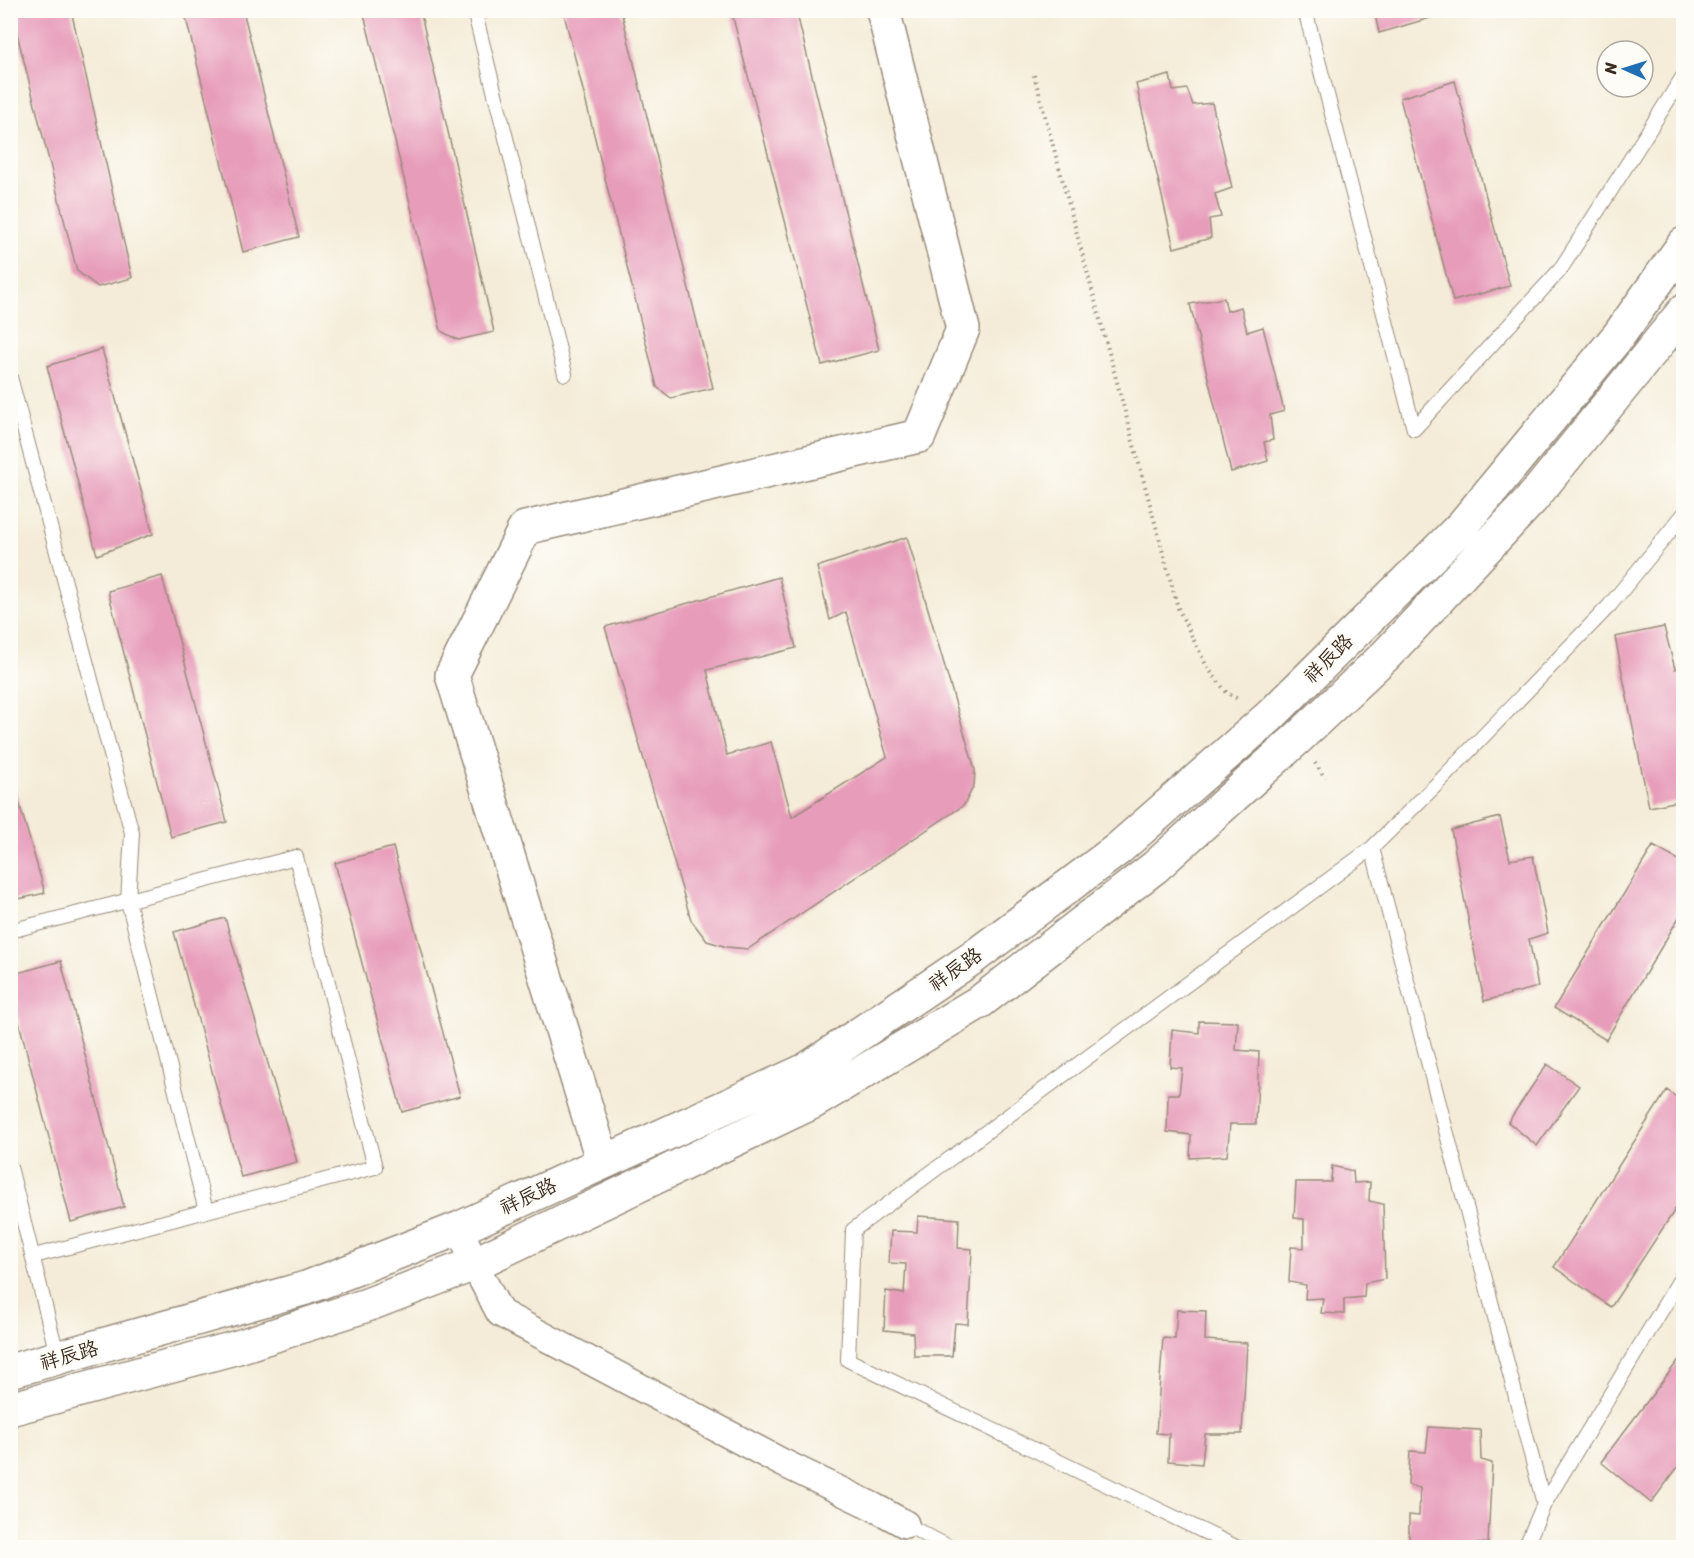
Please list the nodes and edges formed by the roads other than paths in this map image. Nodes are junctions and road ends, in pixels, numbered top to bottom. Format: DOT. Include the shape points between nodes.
graph roads {
  1 [pos="474,10"];
  2 [pos="883,10"];
  3 [pos="1305,10"];
  4 [pos="1683,75"];
  5 [pos="1683,244"];
  6 [pos="1683,311"];
  7 [pos="565,374"];
  8 [pos="10,377"];
  9 [pos="1683,514"];
  10 [pos="1372,848"];
  11 [pos="128,901"];
  12 [pos="10,932"];
  13 [pos="603,1162"];
  14 [pos="10,1167"];
  15 [pos="206,1211"];
  16 [pos="460,1228"];
  17 [pos="34,1256"];
  18 [pos="474,1264"];
  19 [pos="1683,1273"];
  20 [pos="58,1358"];
  21 [pos="10,1371"];
  22 [pos="10,1409"];
  23 [pos="1544,1503"];
  24 [pos="905,1524"];
  25 [pos="951,1548"];
  26 [pos="1238,1548"];
  27 [pos="1525,1548"];
  1 -- 7 [label="lane"];
  2 -- 13 [label="street" via="963,329 919,436 525,528 452,675"];
  3 -- 4 [label="lane" via="1414,429 1560,270"];
  5 -- 13 [label="street, 祥辰路" via="1619,335 1462,526 1270,716 1118,849 971,959 806,1070"];
  6 -- 18 [label="street, 祥辰路" via="1531,500 1386,655 1155,867 981,1001 813,1102"];
  8 -- 11 [label="lane" via="132,832"];
  9 -- 10 [label="lane" via="1610,605"];
  10 -- 23 [label="lane"];
  10 -- 26 [label="lane" via="852,1230 848,1360"];
  11 -- 12 [label="lane"];
  11 -- 15 [label="lane"];
  11 -- 15 [label="lane" via="296,857 375,1167"];
  13 -- 16 [label="street, 祥辰路"];
  14 -- 17 [label="lane"];
  15 -- 17 [label="lane"];
  16 -- 18 [label="street"];
  16 -- 20 [label="street, 祥辰路" via="306,1288"];
  17 -- 20 [label="lane"];
  18 -- 22 [label="street, 祥辰路" via="367,1305 238,1347"];
  18 -- 24 [label="street" via="500,1313"];
  19 -- 23 [label="lane"];
  20 -- 21 [label="street, 祥辰路"];
  23 -- 27 [label="lane"];
  24 -- 25 [label="lane"];
}
